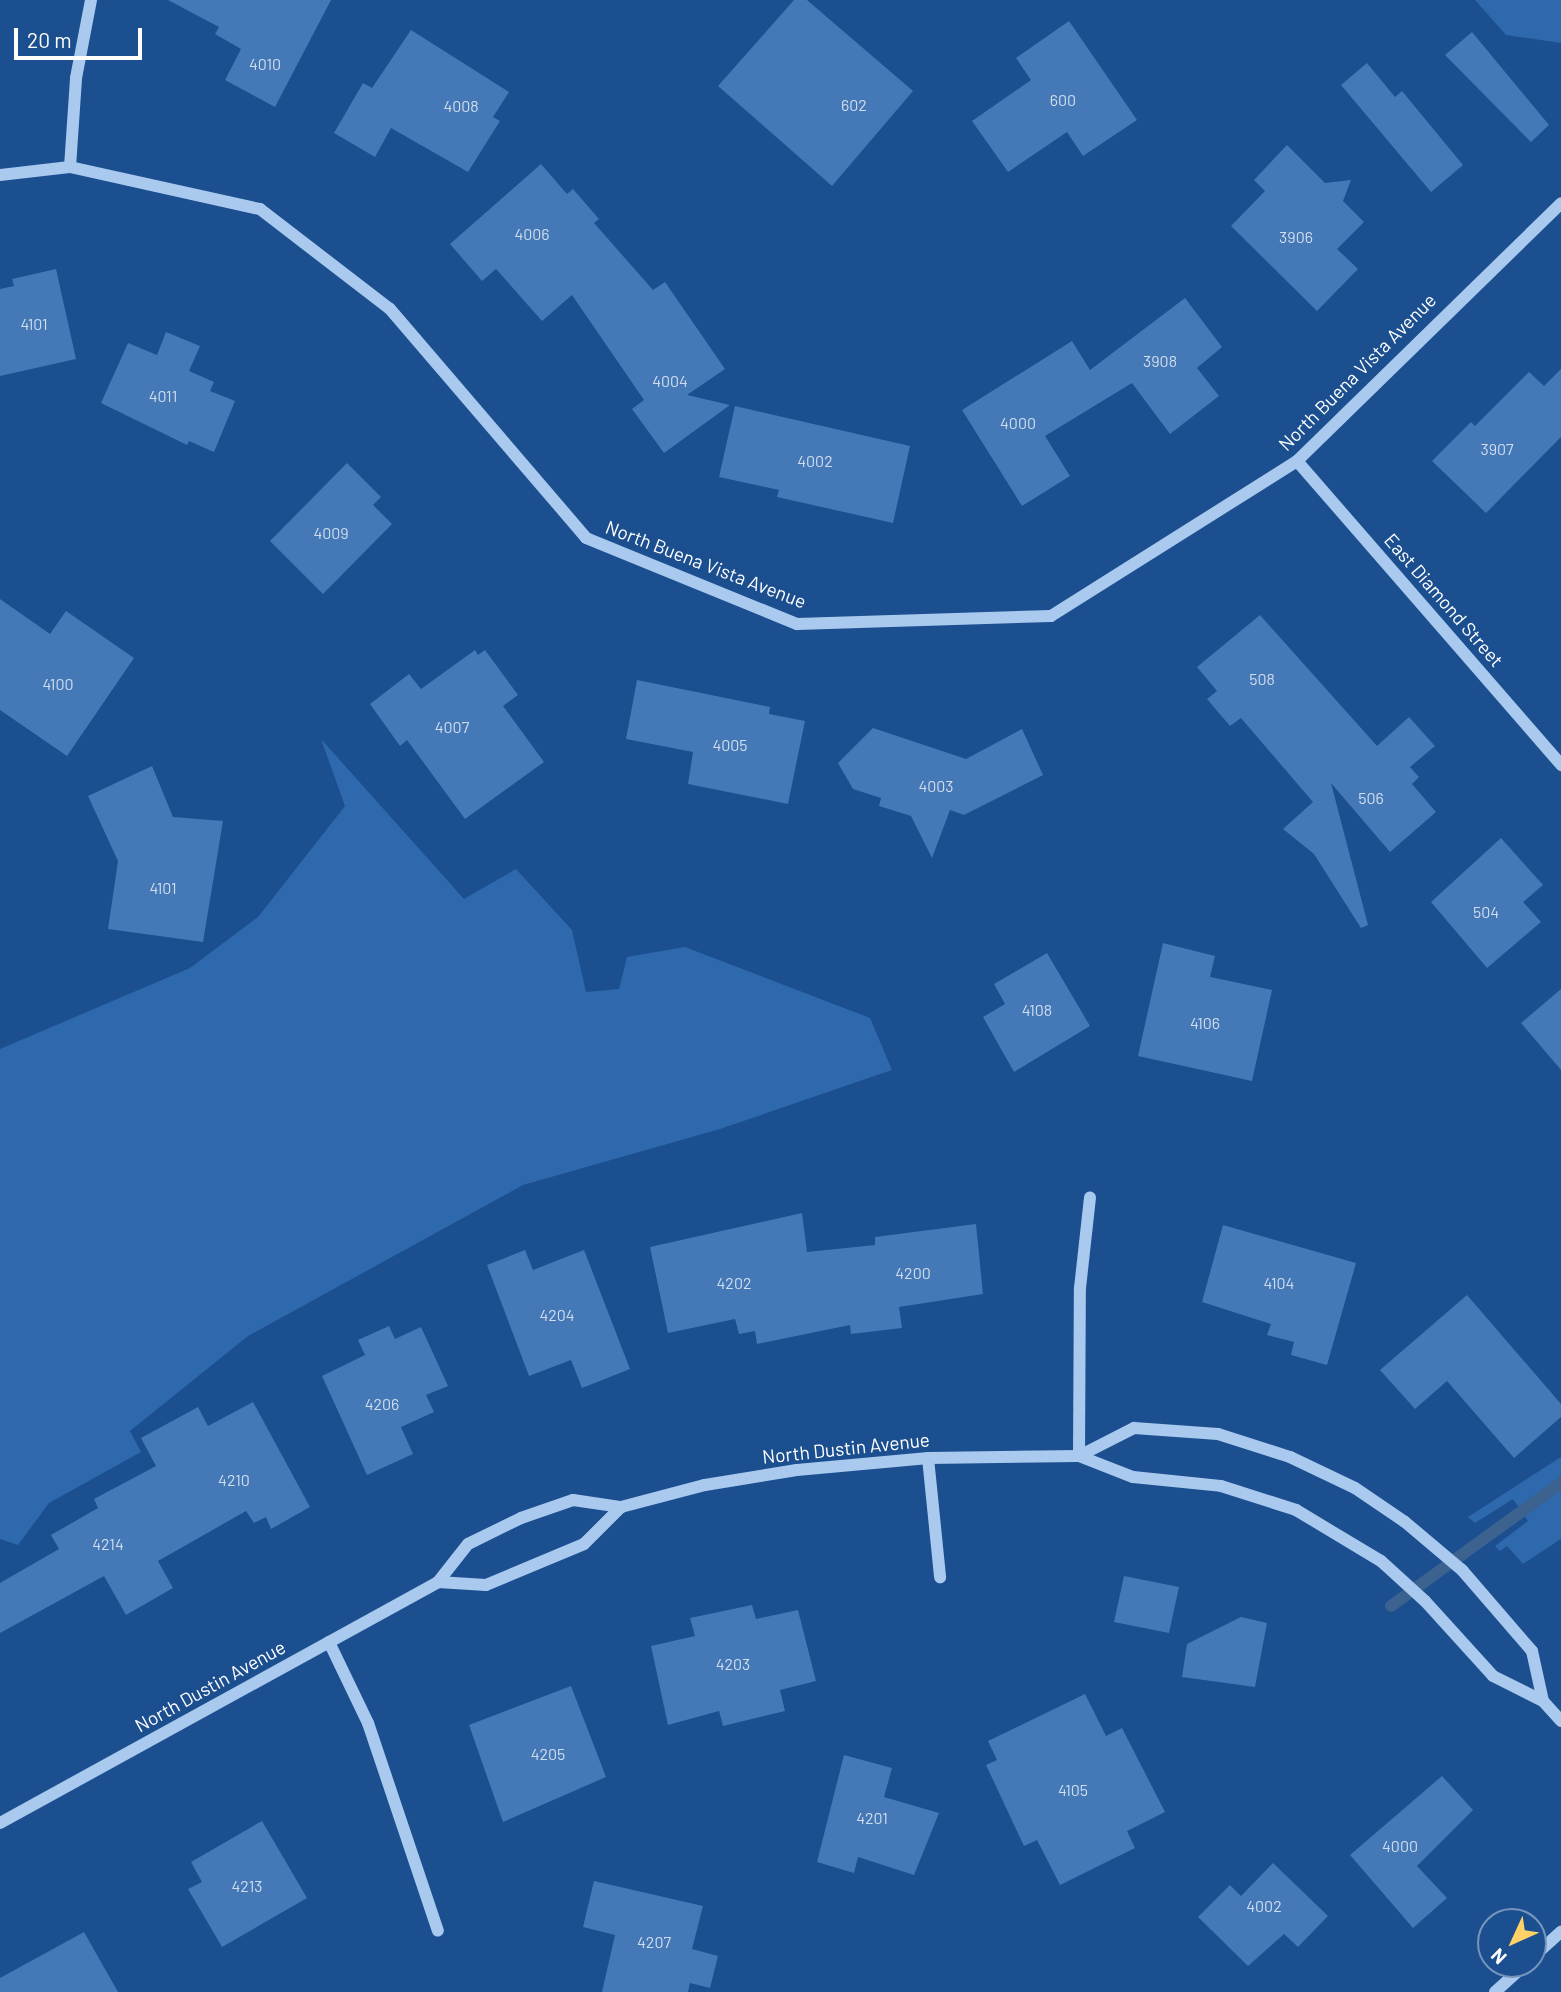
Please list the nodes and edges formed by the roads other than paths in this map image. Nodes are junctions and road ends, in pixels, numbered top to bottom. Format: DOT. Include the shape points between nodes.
graph roads {
  1 [pos="91,0"];
  2 [pos="70,167"];
  3 [pos="0,175"];
  4 [pos="1561,203"];
  5 [pos="1297,461"];
  6 [pos="1561,765"];
  7 [pos="1090,1198"];
  8 [pos="1079,1456"];
  9 [pos="928,1458"];
  10 [pos="621,1507"];
  11 [pos="940,1577"];
  12 [pos="438,1582"];
  13 [pos="329,1642"];
  14 [pos="1543,1701"];
  15 [pos="1561,1721"];
  16 [pos="0,1823"];
  17 [pos="438,1931"];
  18 [pos="1561,1932"];
  19 [pos="1547,1944"];
  20 [pos="1510,1978"];
  21 [pos="1495,1992"];
  1 -- 2 [label="street" via="76,78"];
  2 -- 3 [label="street, North Buena Vista Avenue"];
  2 -- 5 [label="street, North Buena Vista Avenue" via="260,209 390,309 586,538 797,624 1051,616"];
  4 -- 5 [label="street, North Buena Vista Avenue"];
  5 -- 6 [label="street, East Diamond Street"];
  7 -- 8 [label="street" via="1080,1288"];
  8 -- 9 [label="street, North Dustin Avenue"];
  8 -- 14 [label="street, North Dustin Avenue" via="1133,1477 1221,1486 1256,1495 1340,1533 1381,1561 1425,1601 1493,1676"];
  8 -- 14 [label="street, North Dustin Avenue" via="1134,1427 1218,1434 1290,1457 1355,1488 1462,1570 1532,1651"];
  9 -- 10 [label="street, North Dustin Avenue" via="797,1470 705,1485"];
  9 -- 11 [label="street"];
  10 -- 12 [label="street" via="584,1544 485,1585"];
  10 -- 12 [label="street, North Dustin Avenue" via="573,1500 521,1518 468,1544"];
  12 -- 13 [label="street, North Dustin Avenue"];
  13 -- 16 [label="street, North Dustin Avenue"];
  13 -- 17 [label="street" via="368,1723"];
  14 -- 15 [label="street, North Dustin Avenue"];
  18 -- 19 [label="street"];
  20 -- 21 [label="street"];
}
